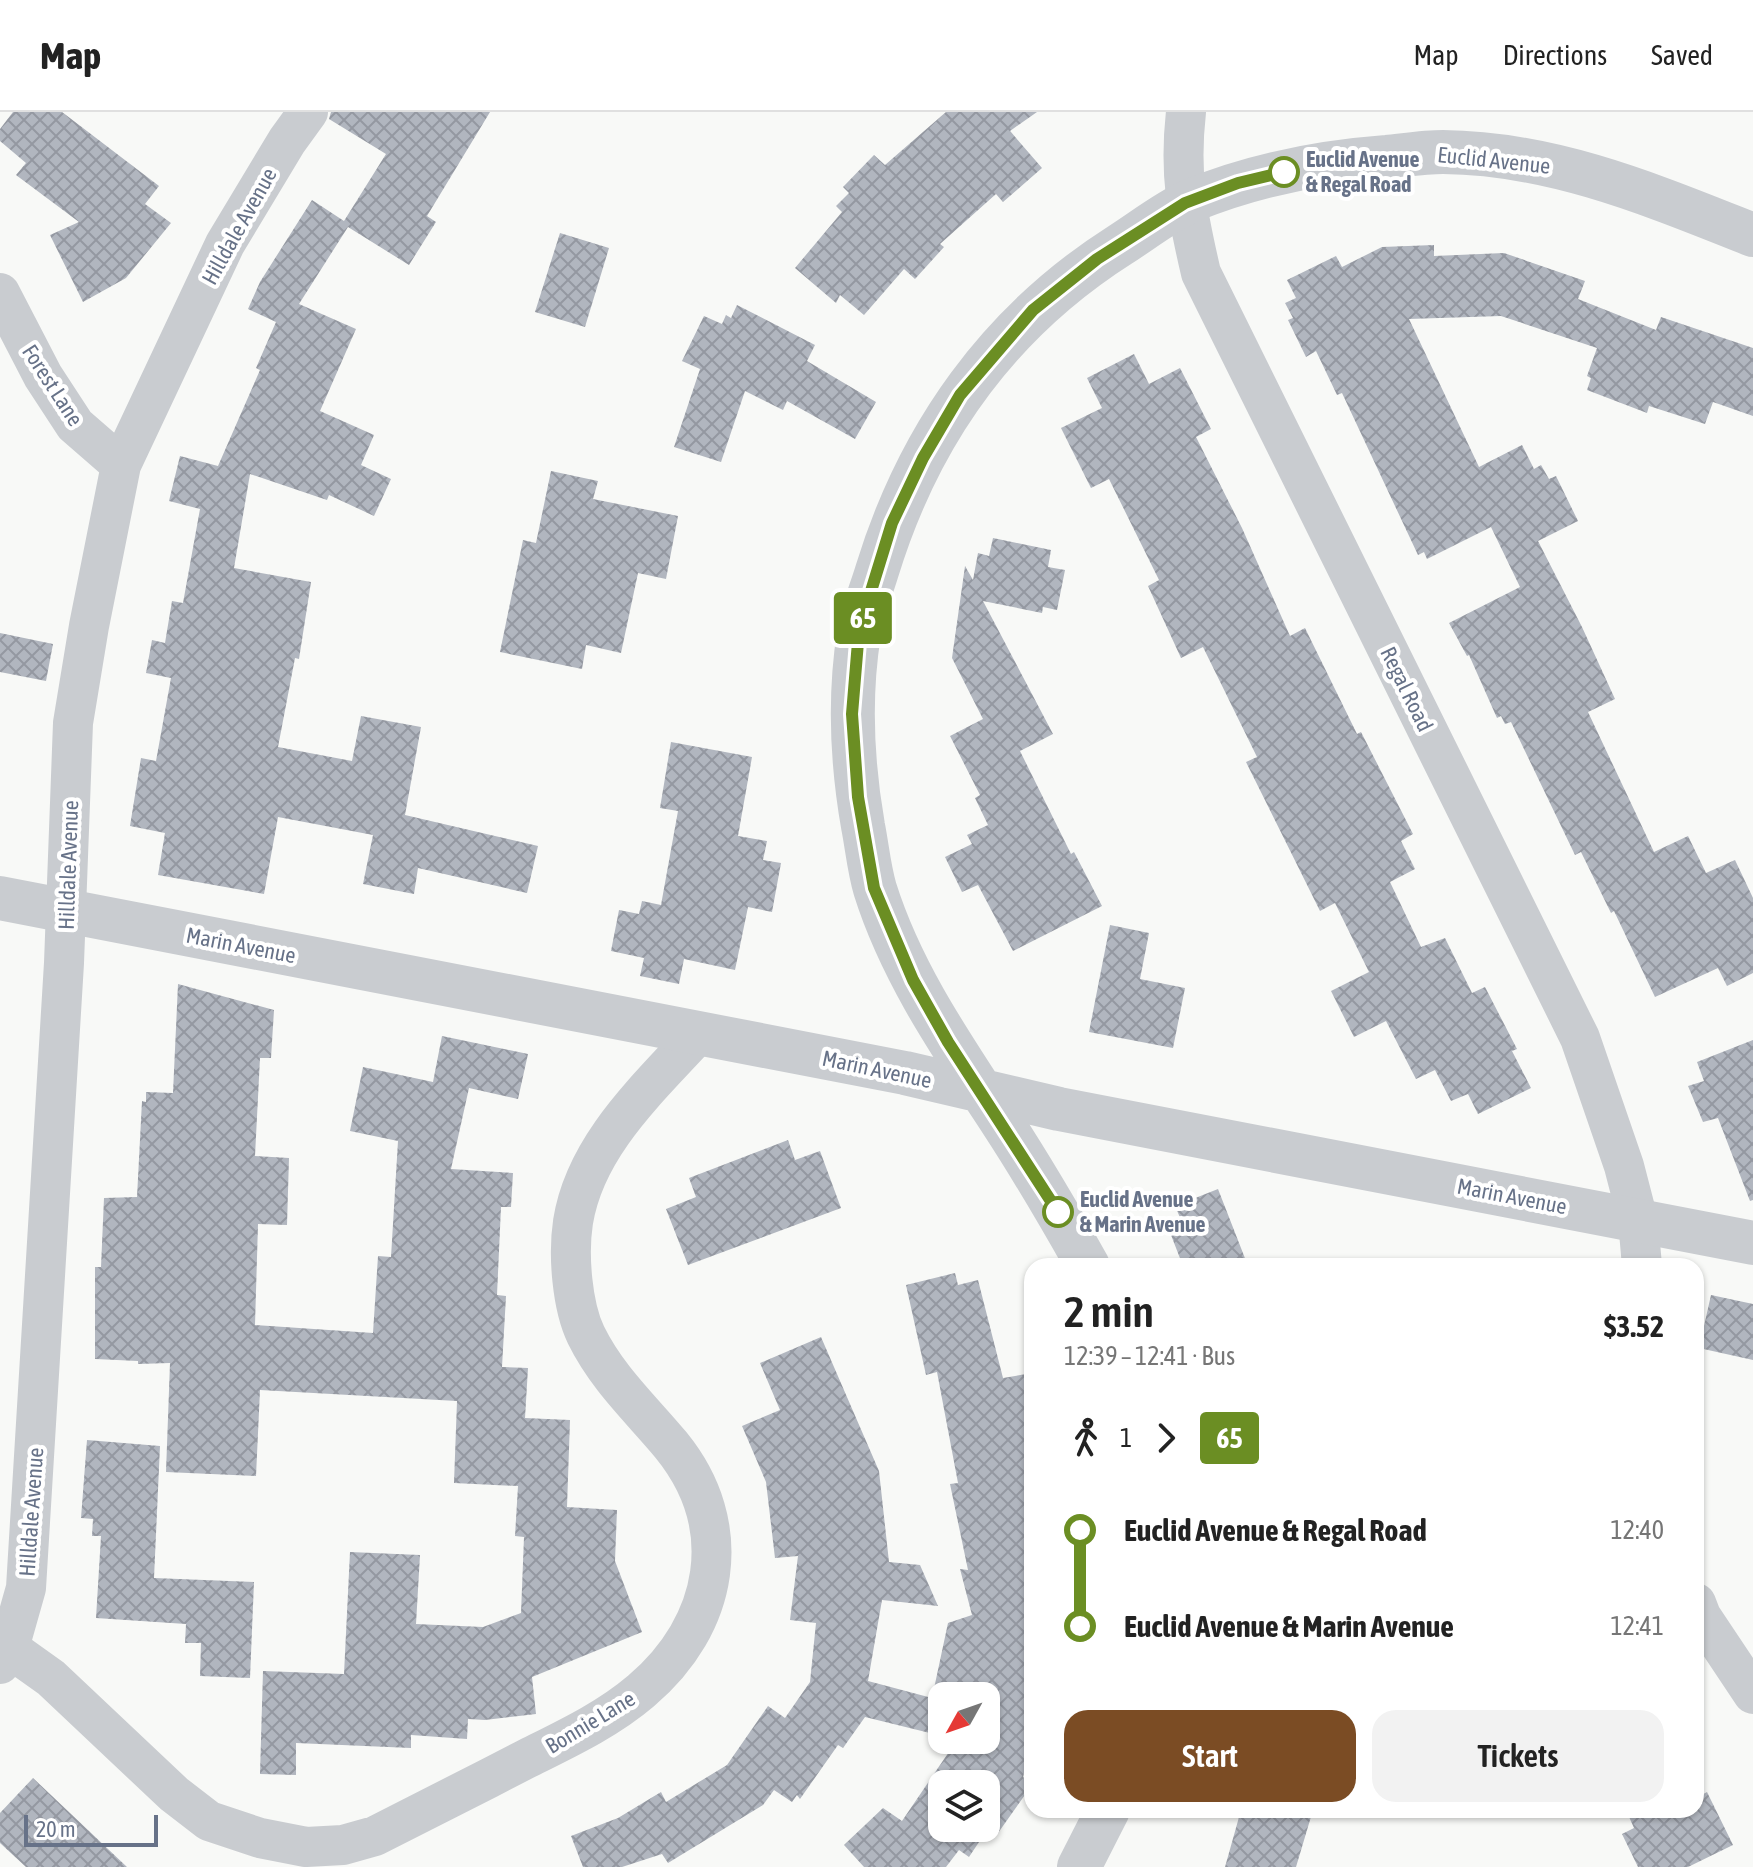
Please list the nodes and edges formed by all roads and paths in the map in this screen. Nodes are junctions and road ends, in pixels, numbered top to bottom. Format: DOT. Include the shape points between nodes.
graph roads {
  1 [pos="308,112"];
  2 [pos="1186,112"];
  3 [pos="1185,203"];
  4 [pos="1753,235"];
  5 [pos="0,293"];
  6 [pos="121,465"];
  7 [pos="0,898"];
  8 [pos="67,911"];
  9 [pos="699,1033"];
  10 [pos="982,1091"];
  11 [pos="1638,1220"];
  12 [pos="1753,1243"];
  13 [pos="1083,1258"];
  14 [pos="1641,1258"];
  15 [pos="1704,1620"];
  16 [pos="4,1656"];
  17 [pos="1753,1694"];
  18 [pos="1104,1818"];
  19 [pos="1079,1867"];
  1 -- 6 [label="street, Hilldale Avenue" via="225,244"];
  2 -- 3 [label="street, Regal Road"];
  3 -- 4 [label="street, Euclid Avenue" via="1238,183 1342,160 1442,152 1540,161 1626,185"];
  3 -- 10 [label="street, Euclid Avenue" via="1097,259 1033,310 960,395 892,523 859,630 852,714 858,797 874,888 913,980"];
  3 -- 11 [label="street, Regal Road" via="1201,273 1580,1038"];
  5 -- 6 [label="street, Forest Lane" via="75,425"];
  6 -- 8 [label="street, Hilldale Avenue" via="73,723"];
  7 -- 8 [label="street, Marin Avenue"];
  8 -- 9 [label="street, Marin Avenue"];
  8 -- 16 [label="street, Hilldale Avenue" via="26,1588"];
  9 -- 10 [label="street, Marin Avenue"];
  9 -- 16 [label="street, Bonnie Lane" via="606,1140 573,1222 572,1283 585,1333 612,1380 672,1447 698,1486 713,1547 706,1601 681,1647 642,1690 595,1723 375,1836 306,1847 209,1821 51,1678"];
  10 -- 11 [label="street, Marin Avenue"];
  10 -- 13 [label="street, Euclid Avenue"];
  11 -- 12 [label="street, Marin Avenue"];
  11 -- 14 [label="street, Regal Road"];
  15 -- 17 [label="street"];
  18 -- 19 [label="street"];
}
